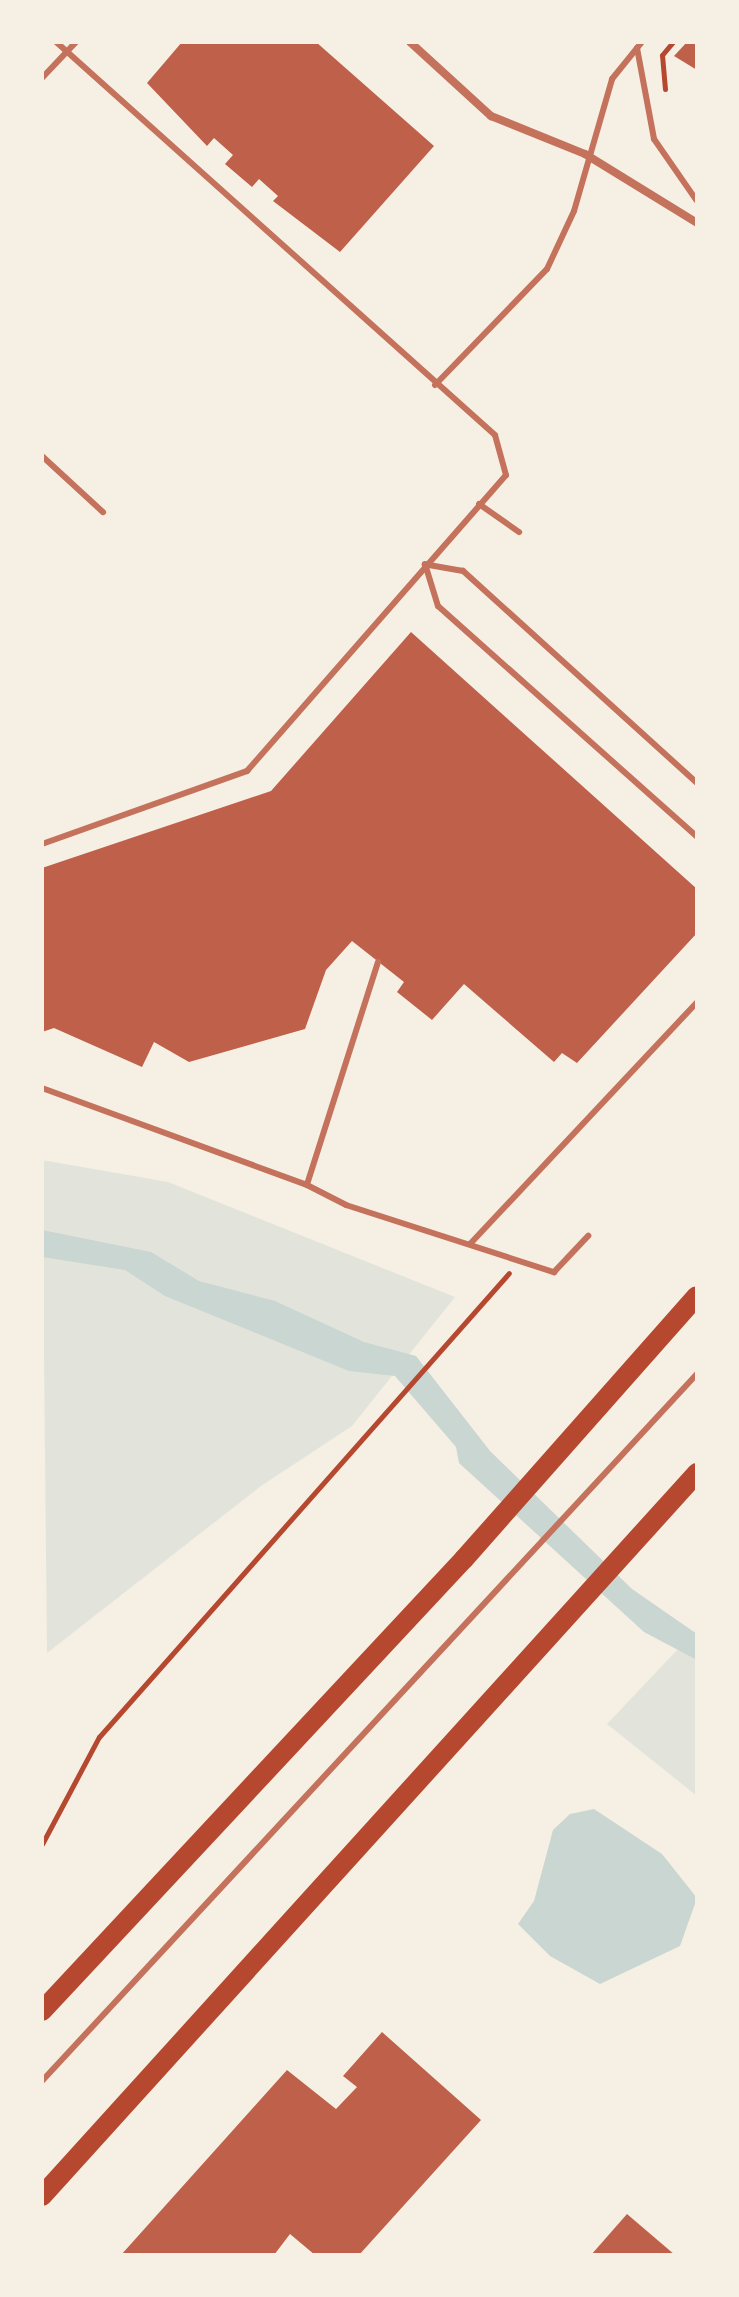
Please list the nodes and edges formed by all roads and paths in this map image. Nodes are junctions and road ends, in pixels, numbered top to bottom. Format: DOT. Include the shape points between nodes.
graph roads {
  1 [pos="56,42"];
  2 [pos="76,42"];
  3 [pos="410,42"];
  4 [pos="673,42"];
  5 [pos="640,45"];
  6 [pos="68,51"];
  7 [pos="42,78"];
  8 [pos="666,99"];
  9 [pos="585,154"];
  10 [pos="697,201"];
  11 [pos="697,223"];
  12 [pos="435,385"];
  13 [pos="42,456"];
  14 [pos="479,504"];
  15 [pos="103,512"];
  16 [pos="519,532"];
  17 [pos="425,564"];
  18 [pos="697,783"];
  19 [pos="697,837"];
  20 [pos="42,844"];
  21 [pos="378,962"];
  22 [pos="697,1002"];
  23 [pos="42,1088"];
  24 [pos="307,1185"];
  25 [pos="588,1236"];
  26 [pos="470,1245"];
  27 [pos="520,1261"];
  28 [pos="697,1296"];
  29 [pos="697,1374"];
  30 [pos="697,1473"];
  31 [pos="42,1844"];
  32 [pos="42,2011"];
  33 [pos="42,2081"];
  34 [pos="42,2196"];
  1 -- 6 [label="lane"];
  2 -- 6 [label="lane"];
  3 -- 9 [label="street" via="491,116"];
  4 -- 8 [label="path" via="662,55"];
  5 -- 9 [label="lane" via="612,79"];
  5 -- 10 [label="lane" via="654,139"];
  6 -- 7 [label="lane"];
  6 -- 12 [label="lane"];
  9 -- 11 [label="street"];
  9 -- 12 [label="lane" via="574,211 547,269"];
  12 -- 14 [label="lane" via="495,435 506,475"];
  13 -- 15 [label="lane"];
  14 -- 16 [label="lane"];
  14 -- 17 [label="lane"];
  17 -- 18 [label="lane" via="463,571"];
  17 -- 19 [label="lane" via="438,606"];
  17 -- 20 [label="lane" via="247,771"];
  21 -- 24 [label="lane"];
  22 -- 26 [label="lane"];
  23 -- 24 [label="lane"];
  24 -- 26 [label="lane"];
  25 -- 27 [label="lane" via="554,1272"];
  26 -- 27 [label="lane"];
  27 -- 31 [label="path" via="325,1475 99,1737"];
  28 -- 32 [label="main road" via="464,1559"];
  29 -- 33 [label="lane"];
  30 -- 34 [label="main road"];
}
